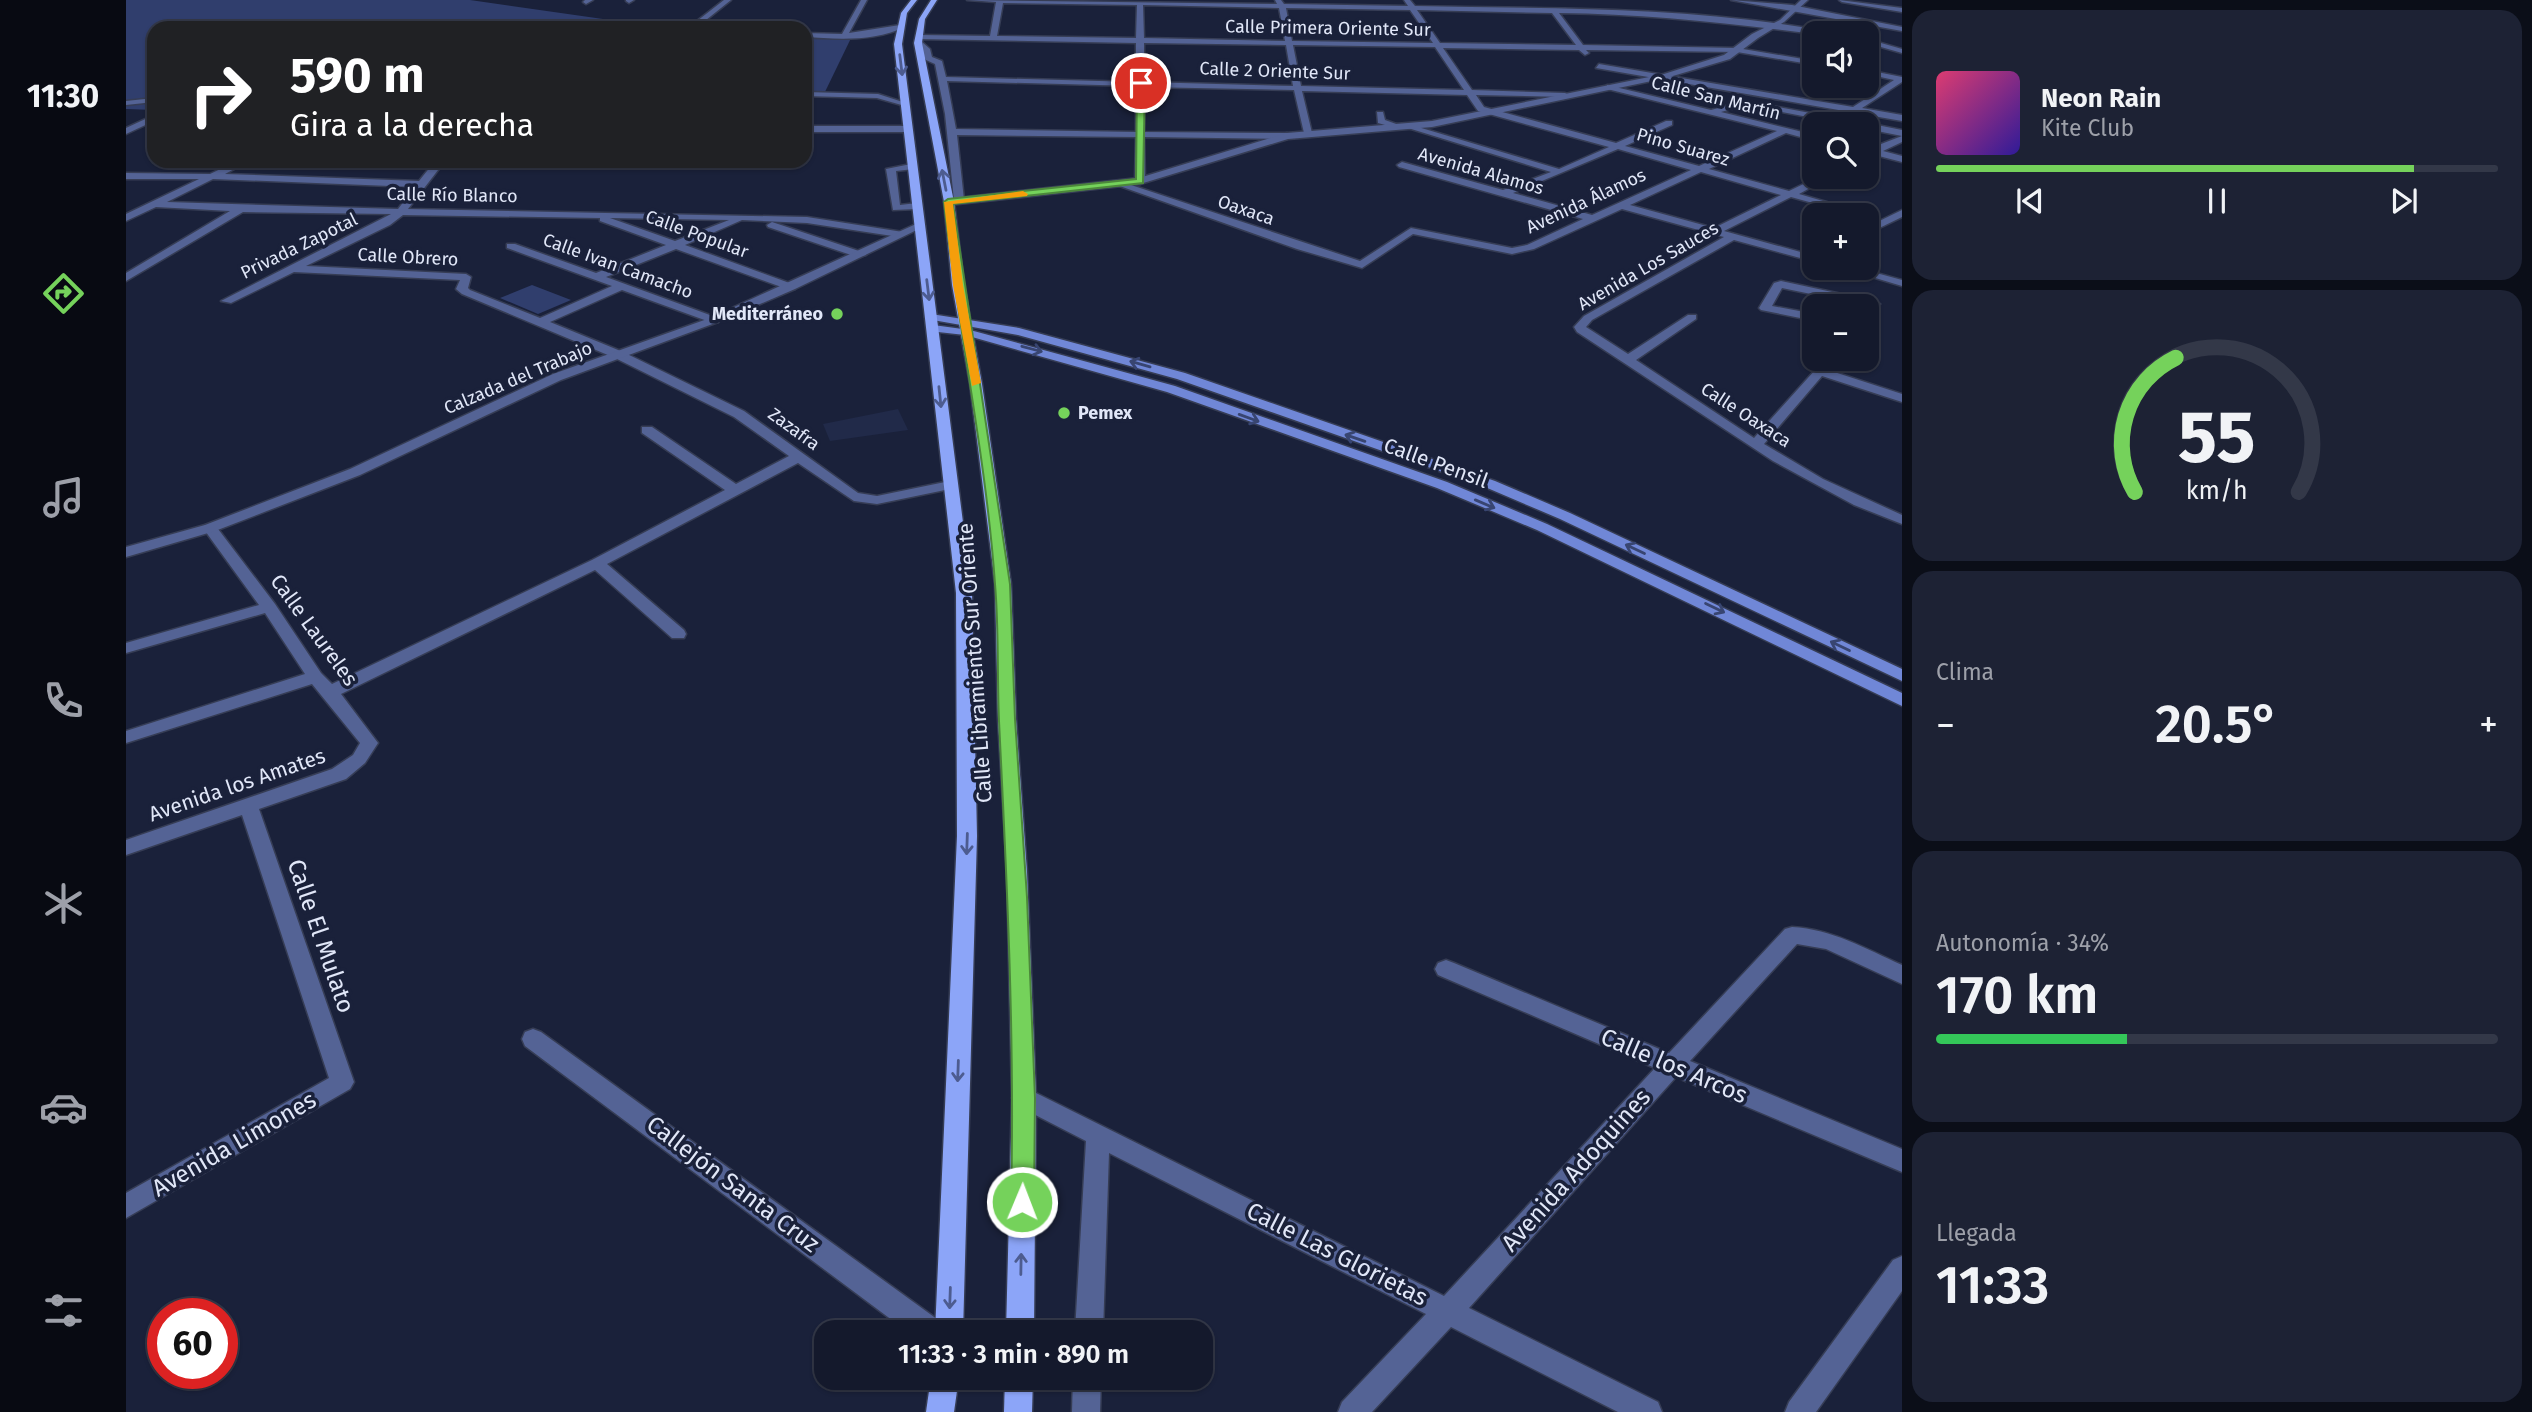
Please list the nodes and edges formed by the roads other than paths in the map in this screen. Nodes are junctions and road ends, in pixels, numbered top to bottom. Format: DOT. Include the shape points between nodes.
graph roads {
  1 [pos="728,0"];
  2 [pos="864,0"];
  3 [pos="914,0"];
  4 [pos="934,0"];
  5 [pos="970,0"];
  6 [pos="1000,0"];
  7 [pos="1496,0"];
  8 [pos="1590,0"];
  9 [pos="1734,0"];
  10 [pos="1805,0"];
  11 [pos="1842,0"];
  12 [pos="1139,2"];
  13 [pos="1280,2"];
  14 [pos="1409,4"];
  15 [pos="1485,9"];
  16 [pos="1796,9"];
  17 [pos="1554,10"];
  18 [pos="1902,10"];
  19 [pos="1577,11"];
  20 [pos="701,21"];
  21 [pos="1776,26"];
  22 [pos="900,27"];
  23 [pos="1902,29"];
  24 [pos="1802,30"];
  25 [pos="812,35"];
  26 [pos="844,37"];
  27 [pos="993,38"];
  28 [pos="919,40"];
  29 [pos="1141,40"];
  30 [pos="1289,43"];
  31 [pos="1879,45"];
  32 [pos="1437,46"];
  33 [pos="1581,48"];
  34 [pos="1737,50"];
  35 [pos="1902,51"];
  36 [pos="1802,61"];
  37 [pos="1599,66"];
  38 [pos="1879,74"];
  39 [pos="1665,76"];
  40 [pos="943,79"];
  41 [pos="1902,79"];
  42 [pos="1141,83"];
  43 [pos="1620,85"];
  44 [pos="1610,87"];
  45 [pos="1297,88"];
  46 [pos="1469,93"];
  47 [pos="812,94"];
  48 [pos="1565,95"];
  49 [pos="147,101"];
  50 [pos="126,103"];
  51 [pos="905,104"];
  52 [pos="1854,110"];
  53 [pos="1490,113"];
  54 [pos="1710,113"];
  55 [pos="1380,114"];
  56 [pos="1802,114"];
  57 [pos="1902,118"];
  58 [pos="147,120"];
  59 [pos="1669,123"];
  60 [pos="1411,126"];
  61 [pos="1396,127"];
  62 [pos="1879,128"];
  63 [pos="812,129"];
  64 [pos="908,129"];
  65 [pos="126,131"];
  66 [pos="1784,131"];
  67 [pos="953,132"];
  68 [pos="1308,133"];
  69 [pos="1902,133"];
  70 [pos="1139,134"];
  71 [pos="1802,135"];
  72 [pos="1286,136"];
  73 [pos="1902,139"];
  74 [pos="1617,147"];
  75 [pos="1879,149"];
  76 [pos="1879,155"];
  77 [pos="1902,159"];
  78 [pos="1402,165"];
  79 [pos="911,167"];
  80 [pos="230,168"];
  81 [pos="435,168"];
  82 [pos="1696,169"];
  83 [pos="1560,172"];
  84 [pos="126,176"];
  85 [pos="212,177"];
  86 [pos="1140,181"];
  87 [pos="422,184"];
  88 [pos="1119,184"];
  89 [pos="1802,188"];
  90 [pos="914,191"];
  91 [pos="892,192"];
  92 [pos="1504,193"];
  93 [pos="1788,195"];
  94 [pos="954,201"];
  95 [pos="1820,203"];
  96 [pos="154,204"];
  97 [pos="1620,205"];
  98 [pos="917,206"];
  99 [pos="241,209"];
  100 [pos="400,212"];
  101 [pos="1902,213"];
  102 [pos="591,215"];
  103 [pos="746,217"];
  104 [pos="126,218"];
  105 [pos="1591,218"];
  106 [pos="1879,218"];
  107 [pos="1888,221"];
  108 [pos="1879,225"];
  109 [pos="1902,225"];
  110 [pos="920,226"];
  111 [pos="1715,231"];
  112 [pos="899,234"];
  113 [pos="1733,236"];
  114 [pos="511,246"];
  115 [pos="678,246"];
  116 [pos="861,255"];
  117 [pos="1802,255"];
  118 [pos="1362,265"];
  119 [pos="290,269"];
  120 [pos="597,276"];
  121 [pos="126,278"];
  122 [pos="1861,280"];
  123 [pos="1902,284"];
  124 [pos="622,286"];
  125 [pos="791,287"];
  126 [pos="1861,294"];
  127 [pos="1877,294"];
  128 [pos="1879,296"];
  129 [pos="227,301"];
  130 [pos="1802,316"];
  131 [pos="1692,317"];
  132 [pos="713,320"];
  133 [pos="543,321"];
  134 [pos="932,323"];
  135 [pos="965,326"];
  136 [pos="1580,327"];
  137 [pos="619,355"];
  138 [pos="1629,359"];
  139 [pos="1818,371"];
  140 [pos="1902,398"];
  141 [pos="647,430"];
  142 [pos="1756,444"];
  143 [pos="798,457"];
  144 [pos="950,485"];
  145 [pos="734,489"];
  146 [pos="1902,520"];
  147 [pos="210,528"];
  148 [pos="126,552"];
  149 [pos="597,563"];
  150 [pos="269,607"];
  151 [pos="678,634"];
  152 [pos="126,648"];
  153 [pos="1902,676"];
  154 [pos="314,677"];
  155 [pos="330,692"];
  156 [pos="1902,700"];
  157 [pos="126,737"];
  158 [pos="359,759"];
  159 [pos="249,807"];
  160 [pos="126,848"];
  161 [pos="1446,970"];
  162 [pos="1902,975"];
  163 [pos="533,1038"];
  164 [pos="1670,1064"];
  165 [pos="342,1082"];
  166 [pos="1024,1098"];
  167 [pos="1098,1134"];
  168 [pos="1902,1160"];
  169 [pos="127,1202"];
  170 [pos="1902,1269"];
  171 [pos="1450,1312"];
  172 [pos="915,1320"];
  173 [pos="949,1320"];
  174 [pos="1020,1320"];
  175 [pos="1090,1320"];
  176 [pos="943,1390"];
  177 [pos="1019,1390"];
  178 [pos="1087,1390"];
  179 [pos="940,1412"];
  180 [pos="1018,1412"];
  181 [pos="1086,1412"];
  182 [pos="1352,1412"];
  183 [pos="1648,1412"];
  184 [pos="1799,1412"];
  1 -- 20 [label="street"];
  2 -- 26 [label="street"];
  3 -- 22 [label="main road, Calle Libramiento Sur Oriente"];
  4 -- 28 [label="main road" via="922,19"];
  5 -- 6 [label="street"];
  6 -- 12 [label="street"];
  6 -- 27 [label="street"];
  7 -- 15 [label="street"];
  8 -- 19 [label="street"];
  9 -- 16 [label="street"];
  10 -- 16 [label="street"];
  11 -- 18 [label="street"];
  12 -- 13 [label="street"];
  12 -- 29 [label="street"];
  13 -- 14 [label="street"];
  13 -- 30 [label="street"];
  14 -- 15 [label="street"];
  14 -- 32 [label="street"];
  15 -- 17 [label="street"];
  16 -- 21 [label="street"];
  16 -- 23 [label="street"];
  17 -- 19 [label="street"];
  17 -- 33 [label="street"];
  19 -- 21 [label="street" via="1664,14"];
  21 -- 24 [label="street"];
  21 -- 34 [label="street"];
  22 -- 26 [label="street"];
  22 -- 51 [label="main road, Calle Libramiento Sur Oriente, one-way"];
  25 -- 26 [label="street"];
  27 -- 28 [label="street, Calle Primera Oriente Sur"];
  27 -- 29 [label="street, Calle Primera Oriente Sur"];
  28 -- 40 [label="street" via="929,58 939,63"];
  94 -- 28 [label="main road, Calle Libramiento Sur Oriente, one-way"];
  29 -- 30 [label="street, Calle Primera Oriente Sur"];
  29 -- 42 [label="street"];
  30 -- 32 [label="street, Calle Primera Oriente Sur"];
  30 -- 45 [label="street"];
  31 -- 35 [label="street"];
  32 -- 33 [label="street, Calle Primera Oriente Sur"];
  32 -- 46 [label="street"];
  33 -- 34 [label="street, Calle Primera Oriente Sur"];
  33 -- 37 [label="street"];
  34 -- 36 [label="street, Calle Primera Oriente Sur"];
  34 -- 39 [label="street"];
  37 -- 39 [label="street"];
  37 -- 43 [label="street"];
  38 -- 41 [label="street"];
  39 -- 43 [label="street"];
  39 -- 52 [label="street"];
  40 -- 42 [label="street, Calle 2 Oriente Sur"];
  40 -- 67 [label="street"];
  41 -- 52 [label="street"];
  42 -- 45 [label="street, Calle 2 Oriente Sur"];
  42 -- 70 [label="street"];
  43 -- 44 [label="street"];
  44 -- 48 [label="street"];
  44 -- 54 [label="street, Calle San Martín"];
  45 -- 46 [label="street, Calle 2 Oriente Sur"];
  45 -- 68 [label="street"];
  46 -- 48 [label="street, Calle 2 Oriente Sur"];
  46 -- 53 [label="street"];
  47 -- 51 [label="street" via="878,96"];
  48 -- 53 [label="street"];
  49 -- 50 [label="street"];
  51 -- 64 [label="main road, Calle Libramiento Sur Oriente"];
  52 -- 57 [label="street"];
  53 -- 60 [label="street"];
  53 -- 74 [label="street, Pino Suarez"];
  54 -- 56 [label="street" via="1745,103"];
  54 -- 66 [label="street, Calle San Martín"];
  55 -- 61 [label="street" via="1381,121"];
  58 -- 65 [label="street"];
  59 -- 74 [label="street"];
  60 -- 61 [label="street"];
  60 -- 83 [label="street"];
  61 -- 68 [label="street"];
  62 -- 69 [label="street"];
  63 -- 64 [label="street"];
  64 -- 79 [label="main road, Calle Libramiento Sur Oriente"];
  66 -- 71 [label="street, Calle San Martín"];
  66 -- 82 [label="street, Avenida Álamos"];
  67 -- 70 [label="street"];
  67 -- 94 [label="street"];
  68 -- 72 [label="street"];
  70 -- 72 [label="street"];
  70 -- 86 [label="street"];
  72 -- 86 [label="street"];
  73 -- 75 [label="street"];
  74 -- 82 [label="street, Pino Suarez"];
  74 -- 83 [label="street"];
  76 -- 77 [label="street"];
  78 -- 92 [label="street, Avenida Alamos"];
  79 -- 90 [label="main road, Calle Libramiento Sur Oriente"];
  79 -- 91 [label="street" via="891,169"];
  80 -- 85 [label="street"];
  81 -- 87 [label="street, Privada Zapotal"];
  82 -- 93 [label="street, Pino Suarez"];
  82 -- 97 [label="street, Avenida Álamos"];
  83 -- 92 [label="street"];
  84 -- 85 [label="street"];
  85 -- 87 [label="street"];
  85 -- 96 [label="street"];
  86 -- 88 [label="street"];
  87 -- 100 [label="street, Privada Zapotal"];
  88 -- 94 [label="street"];
  88 -- 118 [label="street, Oaxaca"];
  89 -- 93 [label="street"];
  90 -- 91 [label="street"];
  90 -- 98 [label="main road, Calle Libramiento Sur Oriente"];
  91 -- 98 [label="street" via="895,208"];
  92 -- 105 [label="street, Avenida Alamos"];
  93 -- 95 [label="street, Pino Suarez"];
  93 -- 111 [label="street"];
  94 -- 135 [label="main road, Calle Libramiento Sur Oriente"];
  96 -- 99 [label="street, Calle Río Blanco"];
  96 -- 104 [label="street"];
  97 -- 105 [label="street, Avenida Álamos"];
  97 -- 111 [label="street"];
  98 -- 110 [label="main road, Calle Libramiento Sur Oriente"];
  99 -- 100 [label="street, Calle Río Blanco"];
  99 -- 121 [label="street"];
  100 -- 102 [label="street, Calle Río Blanco"];
  100 -- 119 [label="street, Privada Zapotal"];
  101 -- 107 [label="street"];
  102 -- 103 [label="street, Calle Río Blanco"];
  102 -- 115 [label="street, Calle Popular"];
  103 -- 112 [label="street, Calle Río Blanco" via="807,220"];
  103 -- 115 [label="street"];
  103 -- 116 [label="street, Calle Río Blanco"];
  105 -- 118 [label="street, Avenida Álamos" via="1512,251 1411,231"];
  106 -- 107 [label="street, Pino Suarez"];
  107 -- 108 [label="street"];
  107 -- 109 [label="street, Pino Suarez"];
  110 -- 112 [label="street, Calzada del Trabajo"];
  110 -- 134 [label="main road, Calle Libramiento Sur Oriente, one-way"];
  111 -- 113 [label="street"];
  112 -- 116 [label="street, Calzada del Trabajo"];
  113 -- 117 [label="street"];
  113 -- 136 [label="street, Avenida Los Sauces" via="1588,318"];
  114 -- 120 [label="street, Calle Ivan Camacho"];
  115 -- 120 [label="street"];
  115 -- 125 [label="street, Calle Popular"];
  116 -- 125 [label="street, Calzada del Trabajo"];
  119 -- 129 [label="street, Privada Zapotal"];
  119 -- 133 [label="street, Calle Obrero" via="466,277 462,289 466,292"];
  120 -- 124 [label="street, Calle Ivan Camacho"];
  122 -- 127 [label="street"];
  123 -- 128 [label="street"];
  124 -- 132 [label="street, Calle Ivan Camacho"];
  124 -- 133 [label="street"];
  125 -- 132 [label="street, Calzada del Trabajo"];
  126 -- 130 [label="street" via="1778,285 1765,309"];
  131 -- 138 [label="street"];
  132 -- 137 [label="street, Calzada del Trabajo"];
  133 -- 137 [label="street, Calle Obrero"];
  134 -- 135 [label="main road, Calle Pensil"];
  134 -- 144 [label="main road, Calle Libramiento Sur Oriente, one-way"];
  153 -- 135 [label="main road, Calle Pensil, one-way" via="1490,484 1181,376 1019,332"];
  135 -- 156 [label="main road, Calle Pensil, one-way" via="1171,390 1442,485 1542,527"];
  135 -- 166 [label="main road, Calle Libramiento Sur Oriente" via="1003,584"];
  136 -- 138 [label="street, Calle Oaxaca"];
  137 -- 143 [label="street, Zazafra" via="739,414"];
  137 -- 147 [label="street, Calzada del Trabajo" via="556,377 355,472"];
  138 -- 142 [label="street, Calle Oaxaca"];
  139 -- 140 [label="street"];
  139 -- 142 [label="street"];
  141 -- 145 [label="street"];
  142 -- 146 [label="street, Calle Oaxaca" via="1867,506"];
  143 -- 144 [label="street, Zazafra" via="854,497 877,500"];
  143 -- 145 [label="street"];
  144 -- 173 [label="main road, Calle Libramiento Sur Oriente, one-way" via="964,593 967,836"];
  145 -- 149 [label="street"];
  147 -- 148 [label="street, Calzada del Trabajo"];
  147 -- 150 [label="street, Calle Laureles"];
  149 -- 151 [label="street"];
  149 -- 155 [label="street"];
  150 -- 152 [label="street"];
  150 -- 154 [label="street, Calle Laureles"];
  154 -- 155 [label="street, Calle Laureles"];
  154 -- 157 [label="street"];
  155 -- 158 [label="street, Calle Laureles" via="369,743"];
  158 -- 159 [label="street, Avenida los Amates" via="339,774"];
  159 -- 160 [label="street, Avenida los Amates"];
  159 -- 165 [label="street, Calle El Mulato"];
  161 -- 164 [label="street, Calle los Arcos"];
  162 -- 164 [label="street, Avenida Adoquines" via="1804,934 1792,935"];
  163 -- 172 [label="street, Callejón Santa Cruz"];
  164 -- 168 [label="street, Calle los Arcos"];
  164 -- 171 [label="street, Avenida Adoquines"];
  165 -- 169 [label="street, Avenida Limones"];
  166 -- 167 [label="street, Calle Las Glorietas"];
  174 -- 166 [label="main road, Calle Libramiento Sur Oriente, one-way"];
  167 -- 171 [label="street, Calle Las Glorietas"];
  167 -- 175 [label="street"];
  170 -- 184 [label="street"];
  171 -- 182 [label="street, Avenida Adoquines"];
  171 -- 183 [label="street, Calle Las Glorietas"];
  176 -- 179 [label="main road"];
  177 -- 180 [label="main road"];
  178 -- 181 [label="street"];
}
